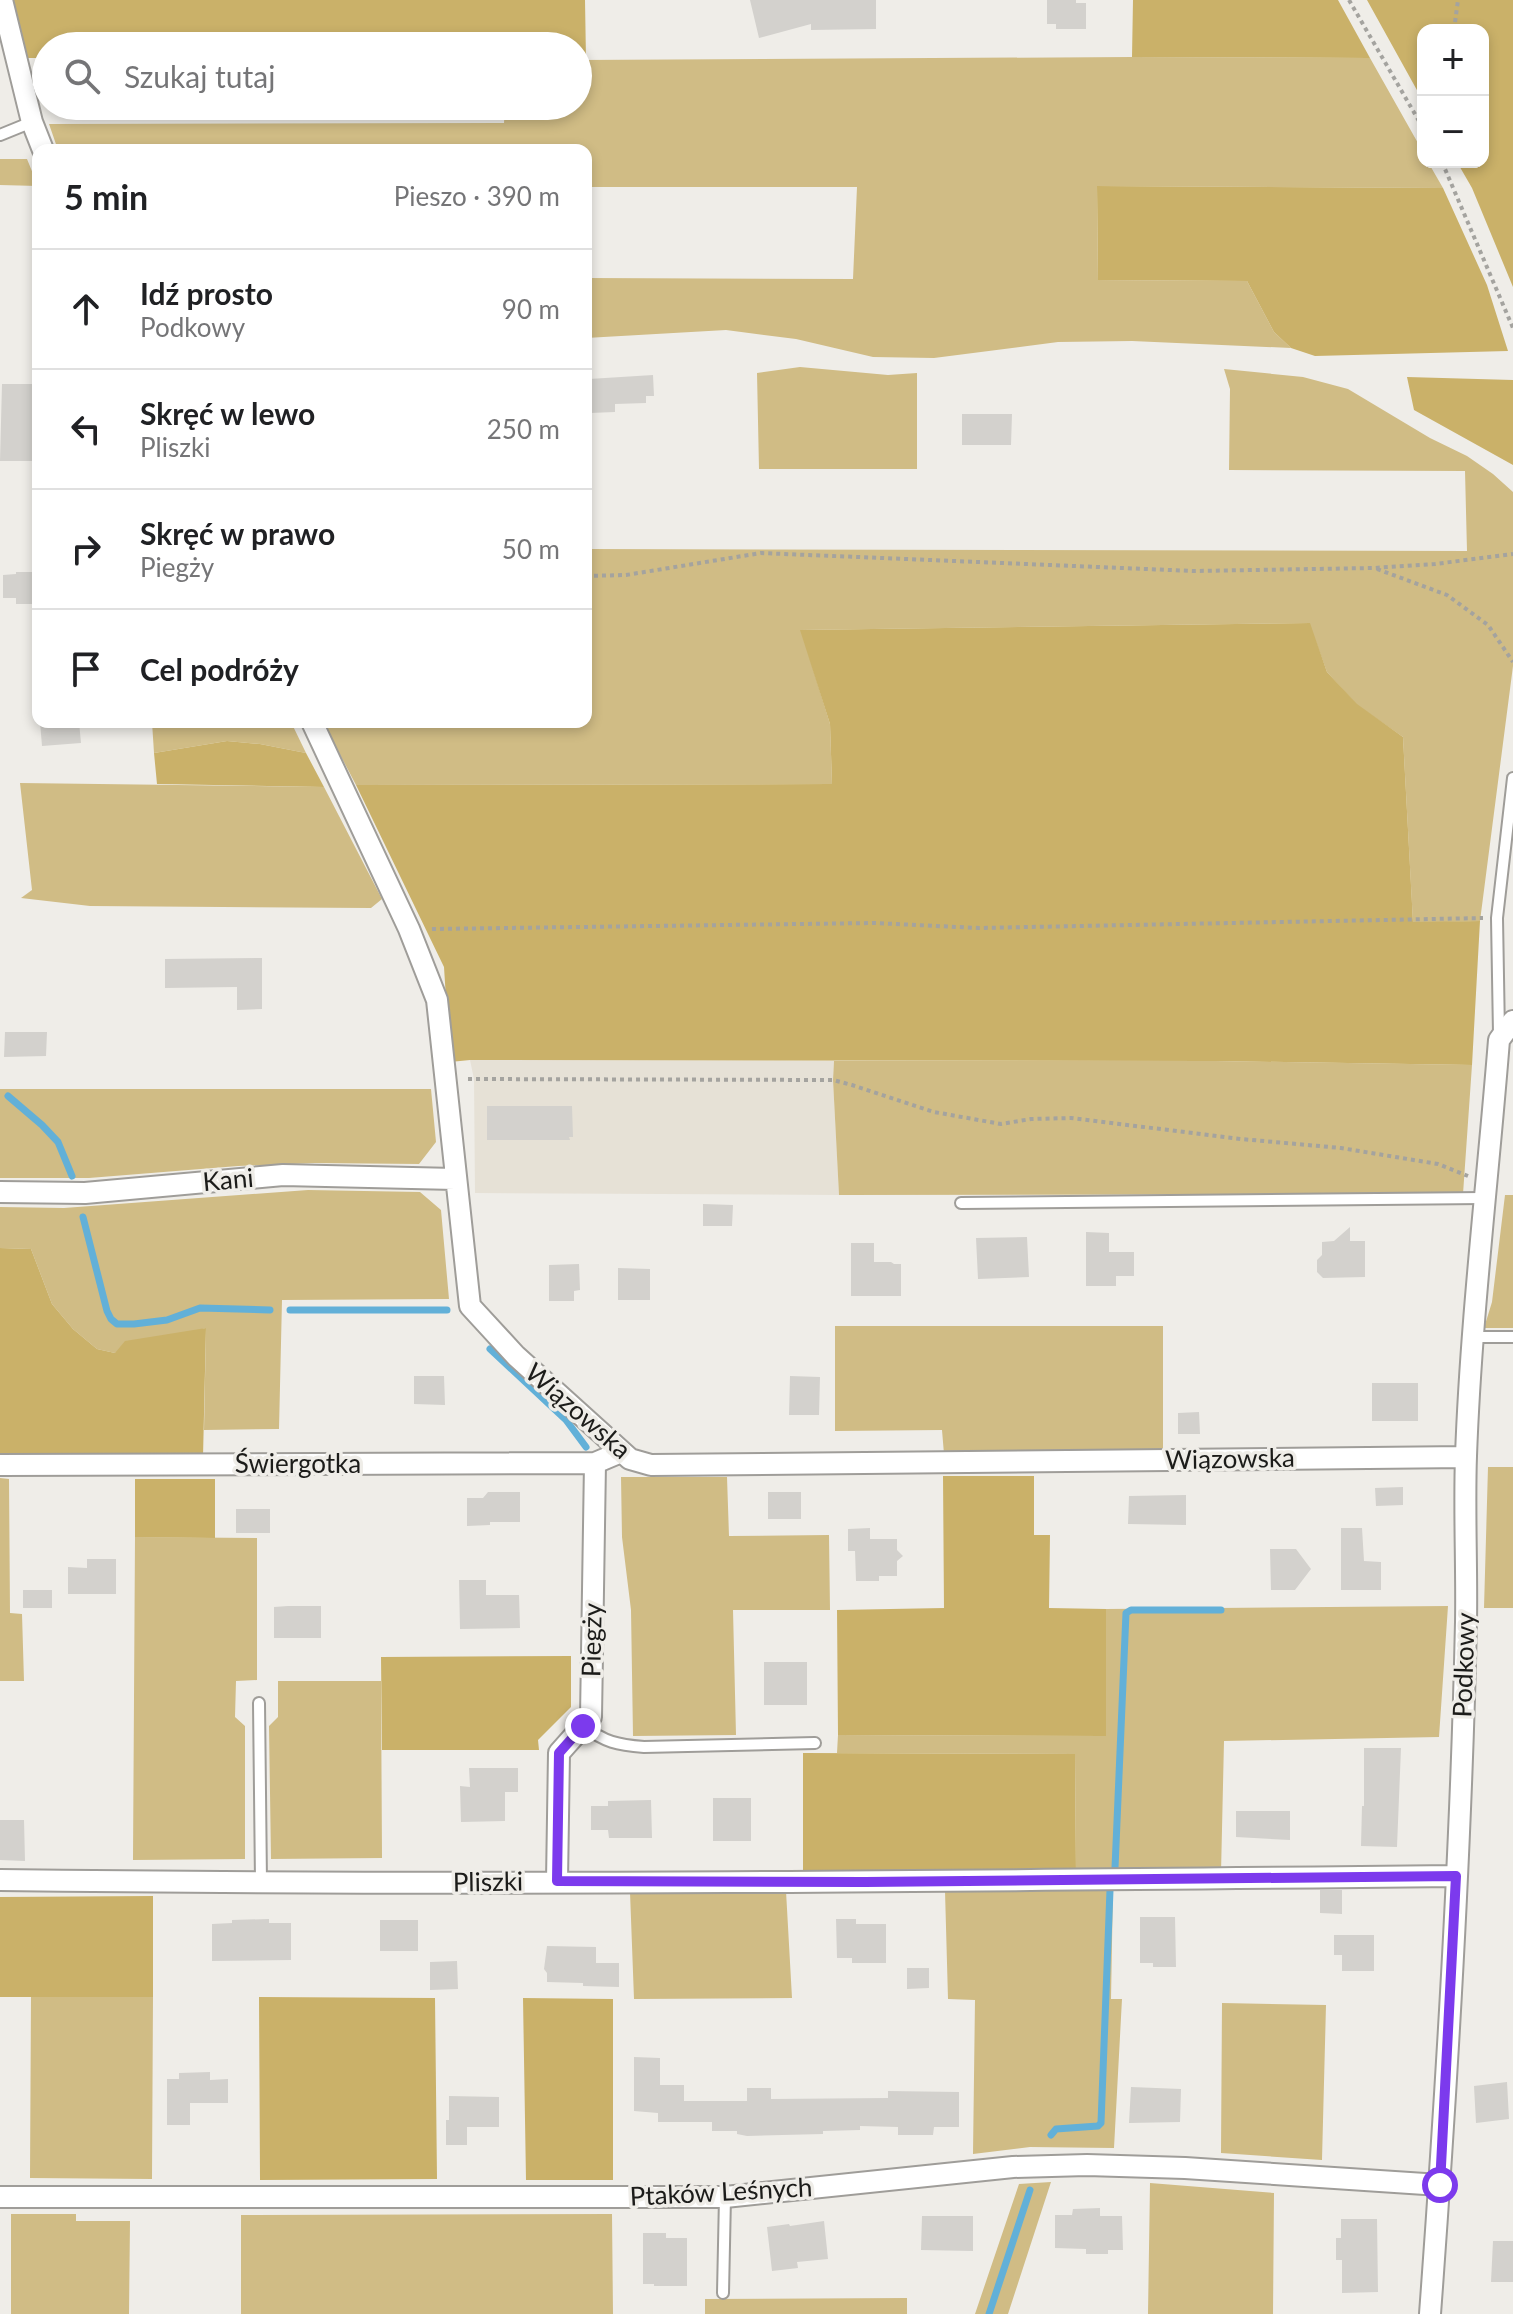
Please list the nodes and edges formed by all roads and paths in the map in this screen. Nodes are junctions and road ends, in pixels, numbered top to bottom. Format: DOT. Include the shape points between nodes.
graph roads {
  1 [pos="2,0"];
  2 [pos="1349,0"];
  3 [pos="1458,0"];
  4 [pos="1455,24"];
  5 [pos="1417,118"];
  6 [pos="32,122"];
  7 [pos="0,135"];
  8 [pos="41,144"];
  9 [pos="1446,168"];
  10 [pos="1513,328"];
  11 [pos="1513,554"];
  12 [pos="1374,568"];
  13 [pos="592,576"];
  14 [pos="1513,662"];
  15 [pos="315,728"];
  16 [pos="1513,778"];
  17 [pos="1497,918"];
  18 [pos="409,929"];
  19 [pos="1513,1021"];
  20 [pos="1503,1054"];
  21 [pos="474,1079"];
  22 [pos="455,1179"];
  23 [pos="1484,1190"];
  24 [pos="0,1192"];
  25 [pos="961,1203"];
  26 [pos="1474,1337"];
  27 [pos="1513,1337"];
  28 [pos="621,1452"];
  29 [pos="1466,1457"];
  30 [pos="595,1463"];
  31 [pos="0,1465"];
  32 [pos="259,1703"];
  33 [pos="583,1726"];
  34 [pos="815,1743"];
  35 [pos="1456,1876"];
  36 [pos="0,1880"];
  37 [pos="557,1881"];
  38 [pos="261,1882"];
  39 [pos="1440,2185"];
  40 [pos="0,2197"];
  41 [pos="725,2197"];
  42 [pos="723,2293"];
  43 [pos="1430,2314"];
  1 -- 6 [label="street"];
  2 -- 5 [label="path"];
  3 -- 4 [label="path"];
  6 -- 7 [label="lane"];
  6 -- 8 [label="street"];
  9 -- 10 [label="path"];
  11 -- 12 [label="path"];
  12 -- 13 [label="path" via="1194,571 761,553"];
  12 -- 14 [label="path" via="1447,595 1488,625"];
  15 -- 18 [label="street, Wiązowska"];
  16 -- 17 [label="lane"];
  17 -- 18 [label="path" via="979,928 874,923"];
  17 -- 20 [label="lane"];
  18 -- 22 [label="street, Wiązowska" via="437,1000"];
  19 -- 20 [label="street"];
  20 -- 23 [label="street, Podkowy"];
  21 -- 23 [label="path" via="833,1080 934,1112 1001,1124 1071,1118 1438,1164"];
  22 -- 24 [label="street, Kani" via="283,1175 85,1193"];
  22 -- 28 [label="street, Wiązowska" via="470,1306"];
  23 -- 25 [label="lane"];
  23 -- 26 [label="street, Podkowy"];
  26 -- 27 [label="lane"];
  26 -- 29 [label="street, Podkowy"];
  28 -- 29 [label="street, Wiązowska" via="651,1465"];
  28 -- 30 [label="street"];
  29 -- 35 [label="street, Podkowy"];
  30 -- 31 [label="street, Świergotka"];
  30 -- 33 [label="street, Piegży" via="591,1717"];
  32 -- 38 [label="lane"];
  33 -- 34 [label="lane" via="616,1745"];
  33 -- 37 [label="street, Piegży" via="559,1753"];
  35 -- 37 [label="street, Pliszki"];
  35 -- 39 [label="street, Podkowy"];
  36 -- 38 [label="street, Pliszki"];
  37 -- 38 [label="street, Pliszki"];
  39 -- 41 [label="street, Ptaków Leśnych" via="1087,2165 1013,2167"];
  39 -- 43 [label="street, Podkowy"];
  40 -- 41 [label="street, Ptaków Leśnych"];
  41 -- 42 [label="lane"];
}
